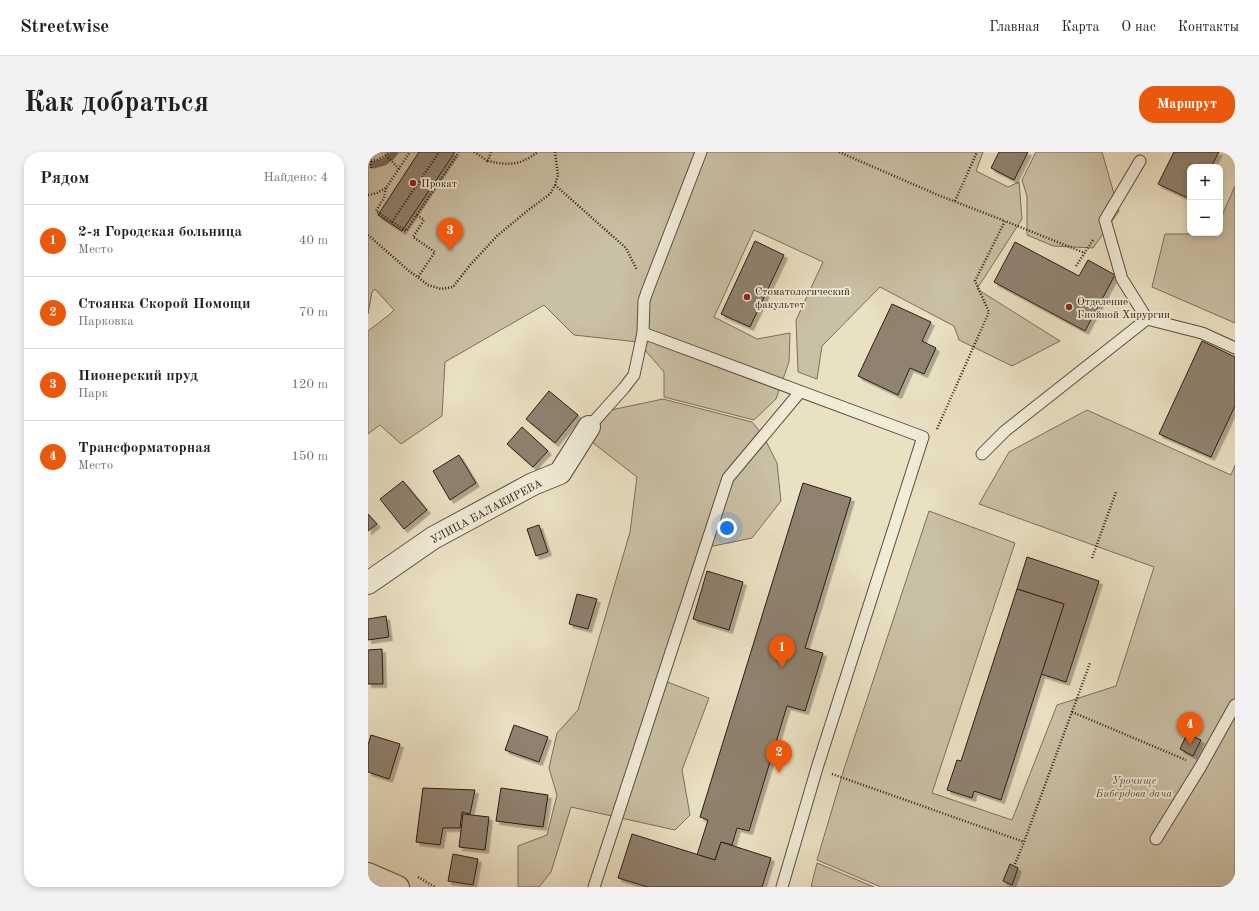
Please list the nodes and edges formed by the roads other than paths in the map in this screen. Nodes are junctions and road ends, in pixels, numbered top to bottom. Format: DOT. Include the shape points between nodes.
graph roads {
  1 [pos="701,152"];
  2 [pos="1140,162"];
  3 [pos="1146,319"];
  4 [pos="643,333"];
  5 [pos="1235,348"];
  6 [pos="800,392"];
  7 [pos="589,427"];
  8 [pos="982,454"];
  9 [pos="368,583"];
  10 [pos="1235,705"];
  11 [pos="1156,839"];
  12 [pos="368,874"];
  13 [pos="398,887"];
  14 [pos="594,887"];
  15 [pos="782,887"];
  1 -- 4 [label="lane" via="644,301"];
  2 -- 3 [label="lane" via="1105,220 1122,279"];
  3 -- 5 [label="lane" via="1202,332"];
  3 -- 8 [label="lane" via="1005,430"];
  4 -- 6 [label="lane"];
  4 -- 7 [label="lane" via="634,375"];
  6 -- 14 [label="lane" via="728,478"];
  6 -- 15 [label="lane" via="923,437 817,768"];
  7 -- 9 [label="street, УЛИЦА БАЛАКИРЕВА" via="560,473 533,484 433,538"];
  10 -- 11 [label="lane"];
  12 -- 13 [label="street"];
}
